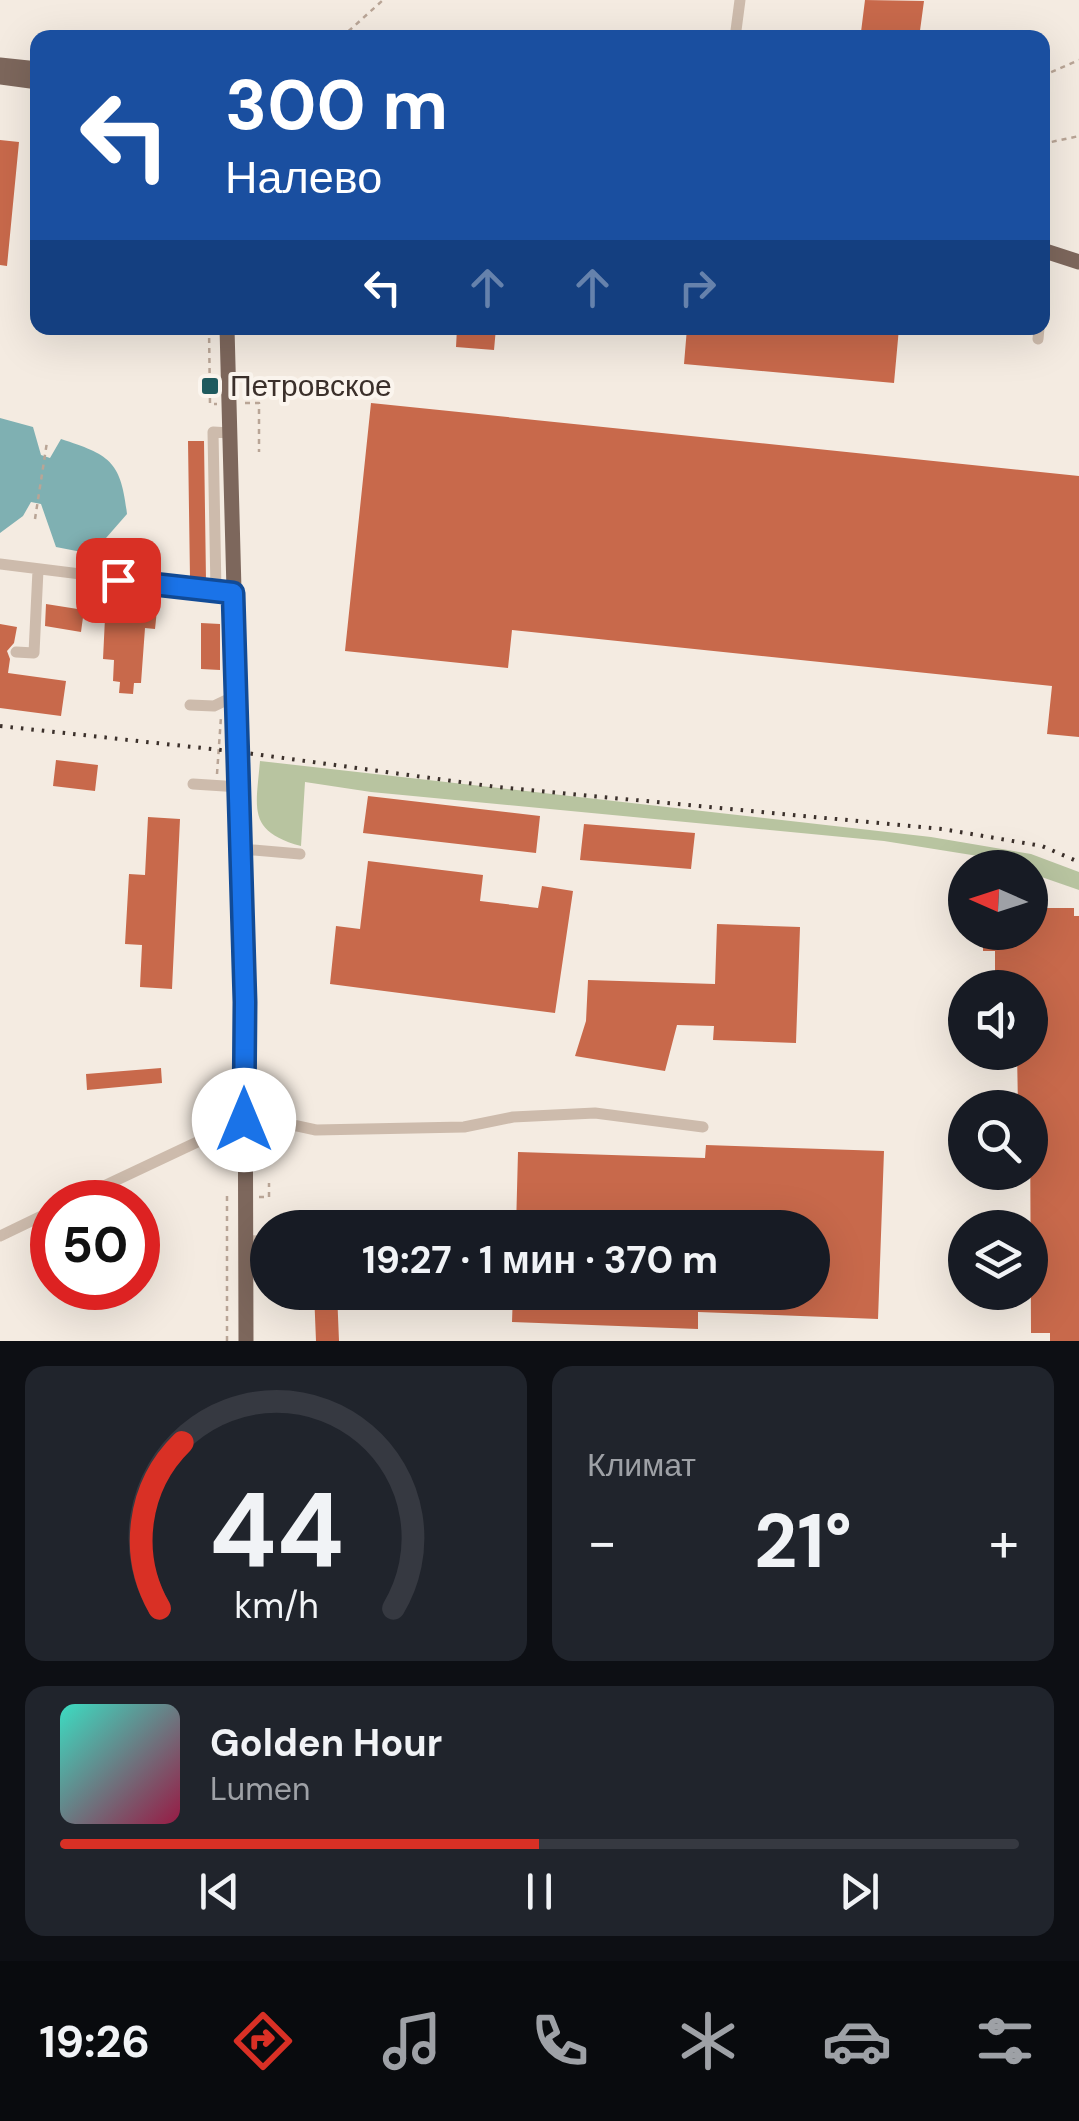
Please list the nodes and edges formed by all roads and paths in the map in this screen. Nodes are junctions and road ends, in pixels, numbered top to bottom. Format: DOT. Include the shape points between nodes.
graph roads {
  1 [pos="382,0"];
  2 [pos="740,0"];
  3 [pos="350,30"];
  4 [pos="735,30"];
  5 [pos="1079,60"];
  6 [pos="0,65"];
  7 [pos="30,68"];
  8 [pos="1050,73"];
  9 [pos="0,77"];
  10 [pos="30,81"];
  11 [pos="1079,136"];
  12 [pos="1050,142"];
  13 [pos="1050,253"];
  14 [pos="1079,262"];
  15 [pos="227,335"];
  16 [pos="230,433"];
  17 [pos="47,442"];
  18 [pos="35,519"];
  19 [pos="0,564"];
  20 [pos="38,570"];
  21 [pos="216,591"];
  22 [pos="233,593"];
  23 [pos="16,652"];
  24 [pos="230,698"];
  25 [pos="190,705"];
  26 [pos="193,784"];
  27 [pos="216,786"];
  28 [pos="240,788"];
  29 [pos="242,849"];
  30 [pos="300,854"];
  31 [pos="244,1120"];
  32 [pos="703,1127"];
  33 [pos="117,1180"];
  34 [pos="30,1222"];
  35 [pos="227,1230"];
  36 [pos="0,1236"];
  37 [pos="245,1240"];
  38 [pos="250,1240"];
  39 [pos="227,1341"];
  40 [pos="246,1341"];
  1 -- 3 [label="path"];
  2 -- 4 [label="lane"];
  5 -- 8 [label="path"];
  6 -- 7 [label="main road"];
  9 -- 10 [label="main road"];
  11 -- 12 [label="path"];
  13 -- 14 [label="main road"];
  15 -- 16 [label="main road"];
  16 -- 21 [label="lane" via="214,432"];
  16 -- 22 [label="main road"];
  17 -- 18 [label="path"];
  19 -- 20 [label="lane"];
  20 -- 21 [label="lane"];
  20 -- 23 [label="lane" via="34,653"];
  21 -- 22 [label="lane"];
  22 -- 24 [label="main road"];
  24 -- 25 [label="lane" via="214,706"];
  24 -- 27 [label="path"];
  24 -- 28 [label="main road"];
  26 -- 27 [label="lane"];
  27 -- 28 [label="lane"];
  28 -- 29 [label="main road"];
  29 -- 30 [label="lane"];
  29 -- 31 [label="main road"];
  31 -- 32 [label="lane" via="316,1130 464,1127 594,1113"];
  31 -- 33 [label="lane"];
  31 -- 37 [label="main road"];
  34 -- 36 [label="lane"];
  35 -- 39 [label="path"];
  37 -- 38 [label="lane"];
  37 -- 40 [label="main road"];
}
